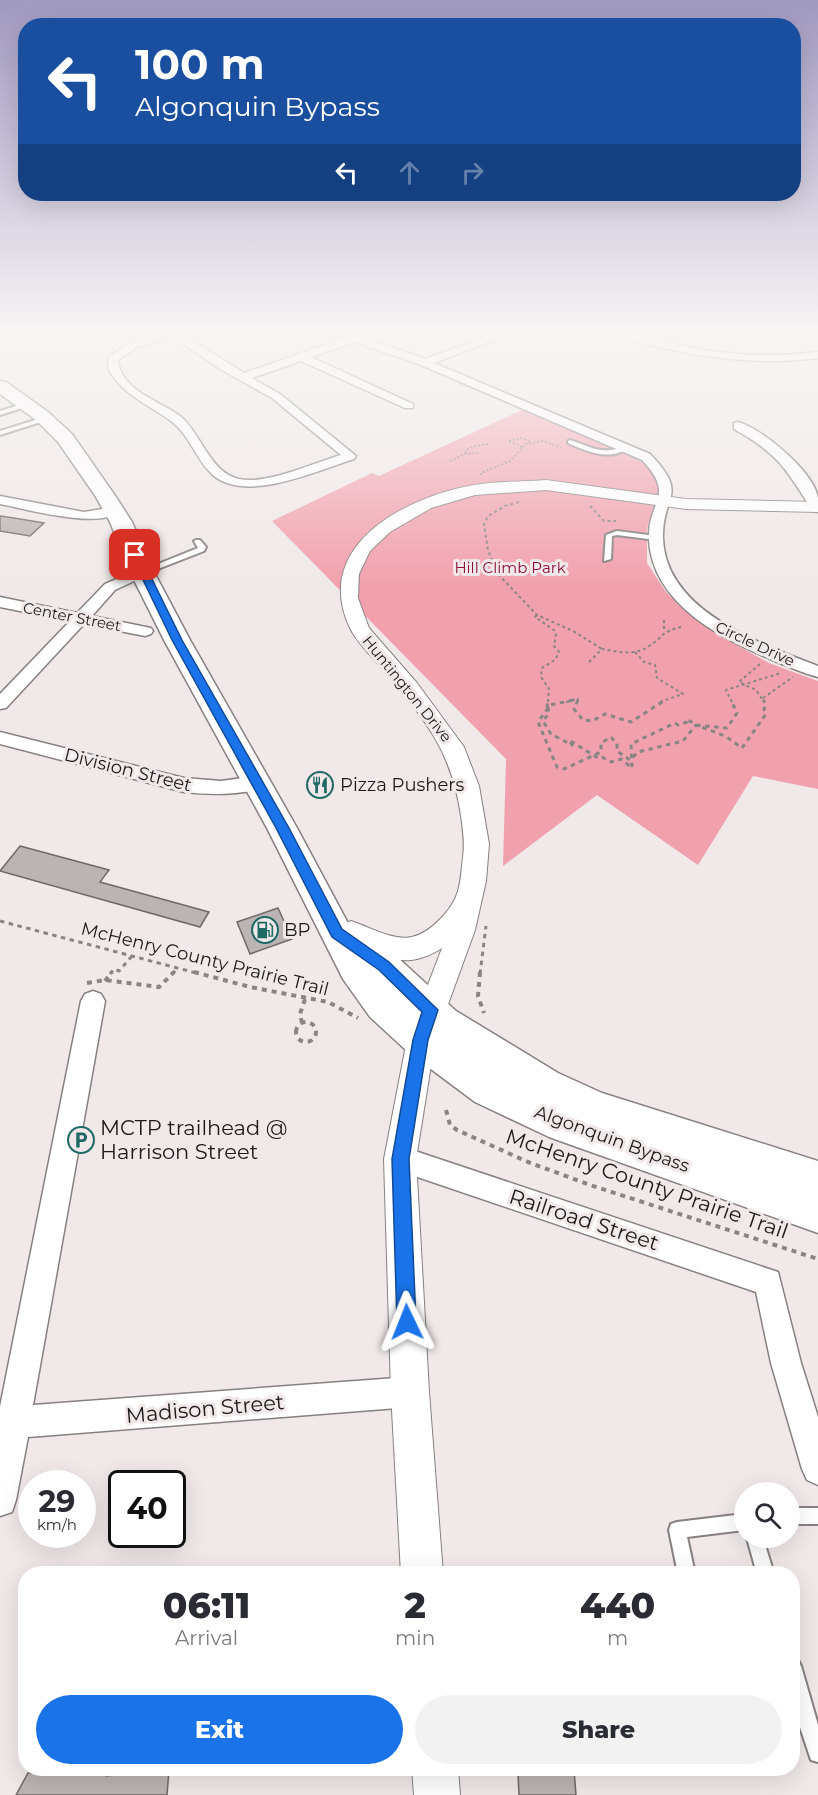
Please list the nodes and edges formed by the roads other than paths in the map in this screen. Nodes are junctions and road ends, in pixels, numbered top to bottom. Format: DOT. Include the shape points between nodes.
graph roads {
  1 [pos="171,418"];
  2 [pos="303,418"];
  3 [pos="555,418"];
  4 [pos="45,419"];
  5 [pos="738,426"];
  6 [pos="0,433"];
  7 [pos="570,442"];
  8 [pos="626,448"];
  9 [pos="0,501"];
  10 [pos="666,501"];
  11 [pos="818,507"];
  12 [pos="114,511"];
  13 [pos="656,538"];
  14 [pos="198,541"];
  15 [pos="607,559"];
  16 [pos="142,572"];
  17 [pos="0,602"];
  18 [pos="81,619"];
  19 [pos="145,631"];
  20 [pos="818,672"];
  21 [pos="0,704"];
  22 [pos="0,738"];
  23 [pos="257,783"];
  24 [pos="477,911"];
  25 [pos="333,927"];
  26 [pos="95,990"];
  27 [pos="426,1025"];
  28 [pos="400,1159"];
  29 [pos="818,1182"];
  30 [pos="818,1212"];
  31 [pos="410,1392"];
  32 [pos="7,1423"];
  33 [pos="818,1469"];
  34 [pos="0,1500"];
  35 [pos="800,1516"];
  36 [pos="818,1516"];
  37 [pos="734,1523"];
  38 [pos="758,1548"];
  39 [pos="421,1566"];
  40 [pos="685,1566"];
  41 [pos="764,1566"];
  42 [pos="800,1716"];
  43 [pos="818,1753"];
  44 [pos="435,1776"];
  45 [pos="436,1795"];
  1 -- 2 [label="street" via="181,424 212,467 231,481 250,484 350,456"];
  3 -- 8 [label="street, Circle Drive"];
  4 -- 6 [label="lane"];
  4 -- 12 [label="main road" via="69,443"];
  5 -- 11 [label="street" via="784,455"];
  7 -- 8 [label="lane" via="605,455"];
  8 -- 10 [label="street, Circle Drive" via="657,467 667,481"];
  9 -- 12 [label="street" via="84,516"];
  10 -- 11 [label="street, Huntington Drive" via="738,507"];
  10 -- 13 [label="street, Circle Drive"];
  10 -- 24 [label="street, Huntington Drive" via="546,485 474,490 404,515 372,538 355,560 348,585 355,620 366,639 439,726 453,747 468,786 477,844 473,881"];
  12 -- 16 [label="main road"];
  13 -- 15 [label="lane" via="609,535"];
  13 -- 20 [label="street, Circle Drive" via="659,565 674,589 709,622"];
  14 -- 16 [label="lane" via="201,549"];
  16 -- 18 [label="street" via="113,585"];
  16 -- 23 [label="main road"];
  17 -- 18 [label="street, Center Street"];
  18 -- 19 [label="street, Center Street"];
  18 -- 21 [label="street"];
  22 -- 23 [label="street, Division Street" via="205,788"];
  23 -- 25 [label="main road"];
  24 -- 25 [label="street" via="422,947 388,949"];
  24 -- 27 [label="street, Huntington Drive" via="462,930"];
  25 -- 27 [label="main road, Algonquin Bypass" via="384,966"];
  26 -- 32 [label="street"];
  27 -- 28 [label="street, Huntington Drive"];
  27 -- 29 [label="main road, Algonquin Bypass" via="443,1022 544,1085 595,1109"];
  27 -- 30 [label="main road, Algonquin Bypass" via="452,1065 489,1089 563,1124"];
  28 -- 31 [label="street, Huntington Drive"];
  28 -- 33 [label="street, Railroad Street" via="768,1282 786,1363"];
  31 -- 32 [label="street, Madison Street"];
  31 -- 39 [label="street, Huntington Drive"];
  32 -- 34 [label="street"];
  35 -- 36 [label="lane"];
  37 -- 40 [label="lane" via="677,1530"];
  38 -- 41 [label="lane"];
  42 -- 43 [label="lane"];
  44 -- 45 [label="street"];
}
